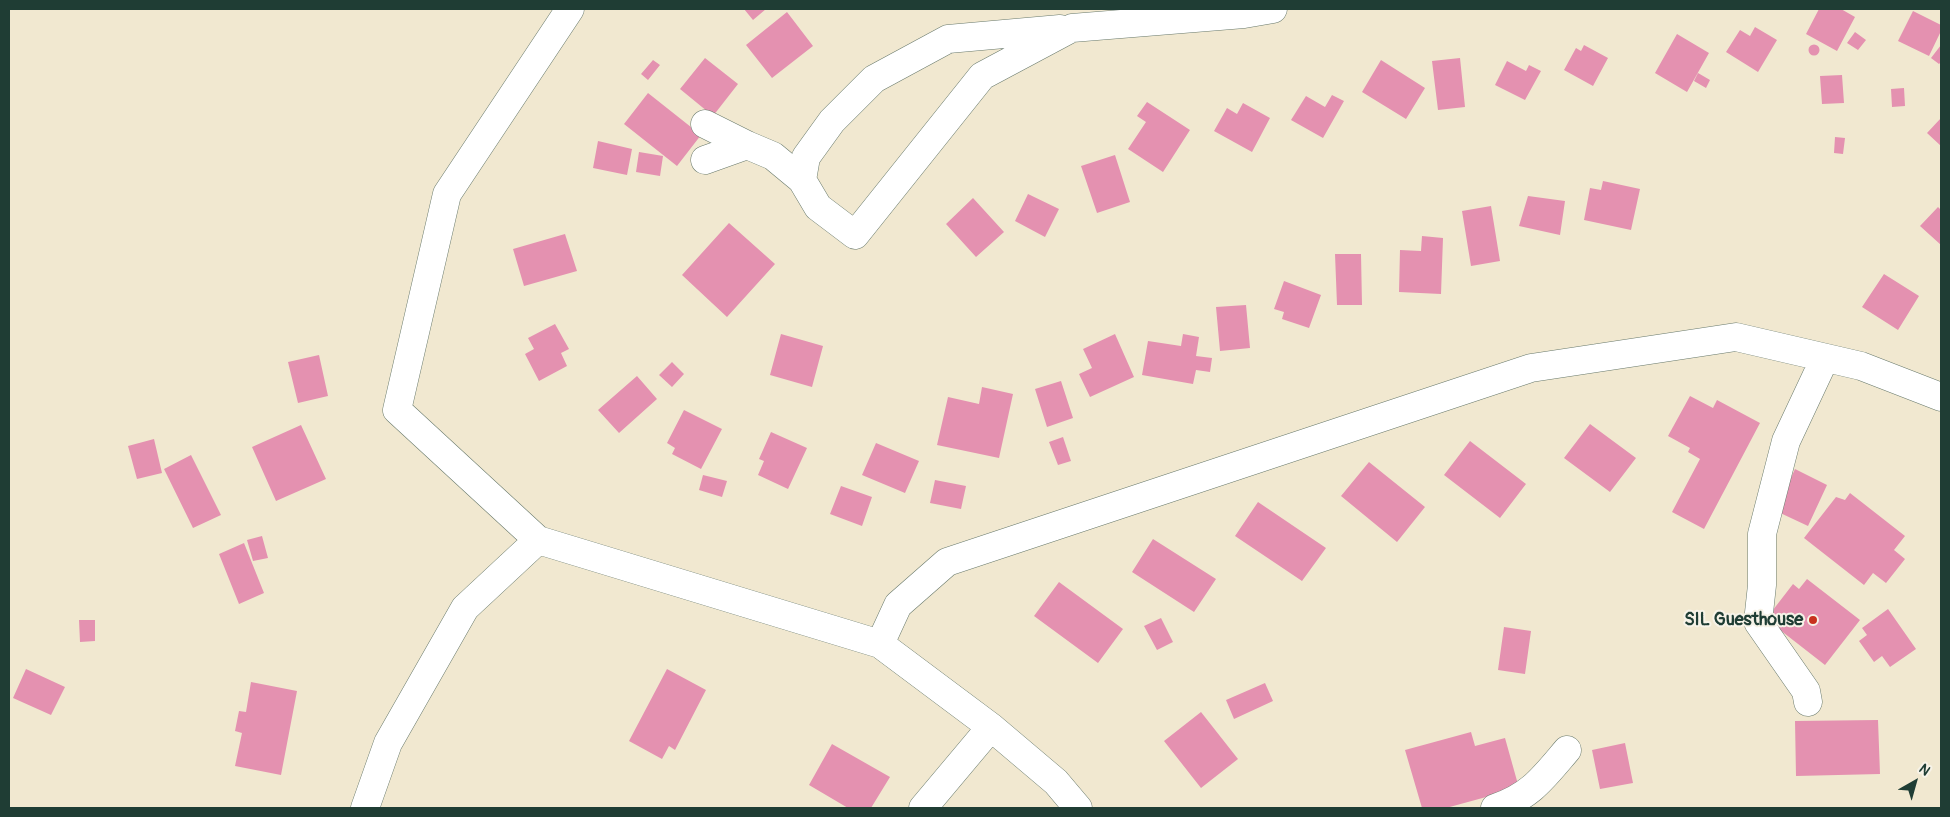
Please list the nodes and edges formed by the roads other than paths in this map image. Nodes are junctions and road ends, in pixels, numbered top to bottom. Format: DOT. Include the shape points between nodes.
graph roads {
  1 [pos="570,9"];
  2 [pos="1274,9"];
  3 [pos="1072,28"];
  4 [pos="705,124"];
  5 [pos="747,145"];
  6 [pos="705,160"];
  7 [pos="802,180"];
  8 [pos="1824,358"];
  9 [pos="1941,397"];
  10 [pos="538,540"];
  11 [pos="880,644"];
  12 [pos="1808,702"];
  13 [pos="991,727"];
  14 [pos="1567,750"];
  15 [pos="365,808"];
  16 [pos="923,808"];
  17 [pos="1078,808"];
  18 [pos="1495,808"];
  1 -- 10 [label="street" via="447,194 397,410"];
  2 -- 3 [label="street"];
  3 -- 7 [label="street" via="948,39 874,79 832,122 806,157"];
  3 -- 7 [label="street" via="982,76 855,235 818,207"];
  4 -- 5 [label="street"];
  5 -- 6 [label="street"];
  5 -- 7 [label="street" via="773,156"];
  8 -- 9 [label="street" via="1861,366"];
  8 -- 11 [label="street" via="1736,337 1531,368 947,562 898,605"];
  8 -- 12 [label="street" via="1786,441 1762,534 1758,622 1806,690"];
  10 -- 11 [label="street"];
  10 -- 15 [label="street" via="465,608 388,743"];
  11 -- 13 [label="street"];
  13 -- 16 [label="street"];
  13 -- 17 [label="street" via="1056,782"];
  14 -- 18 [label="street" via="1540,782 1515,802"];
}
